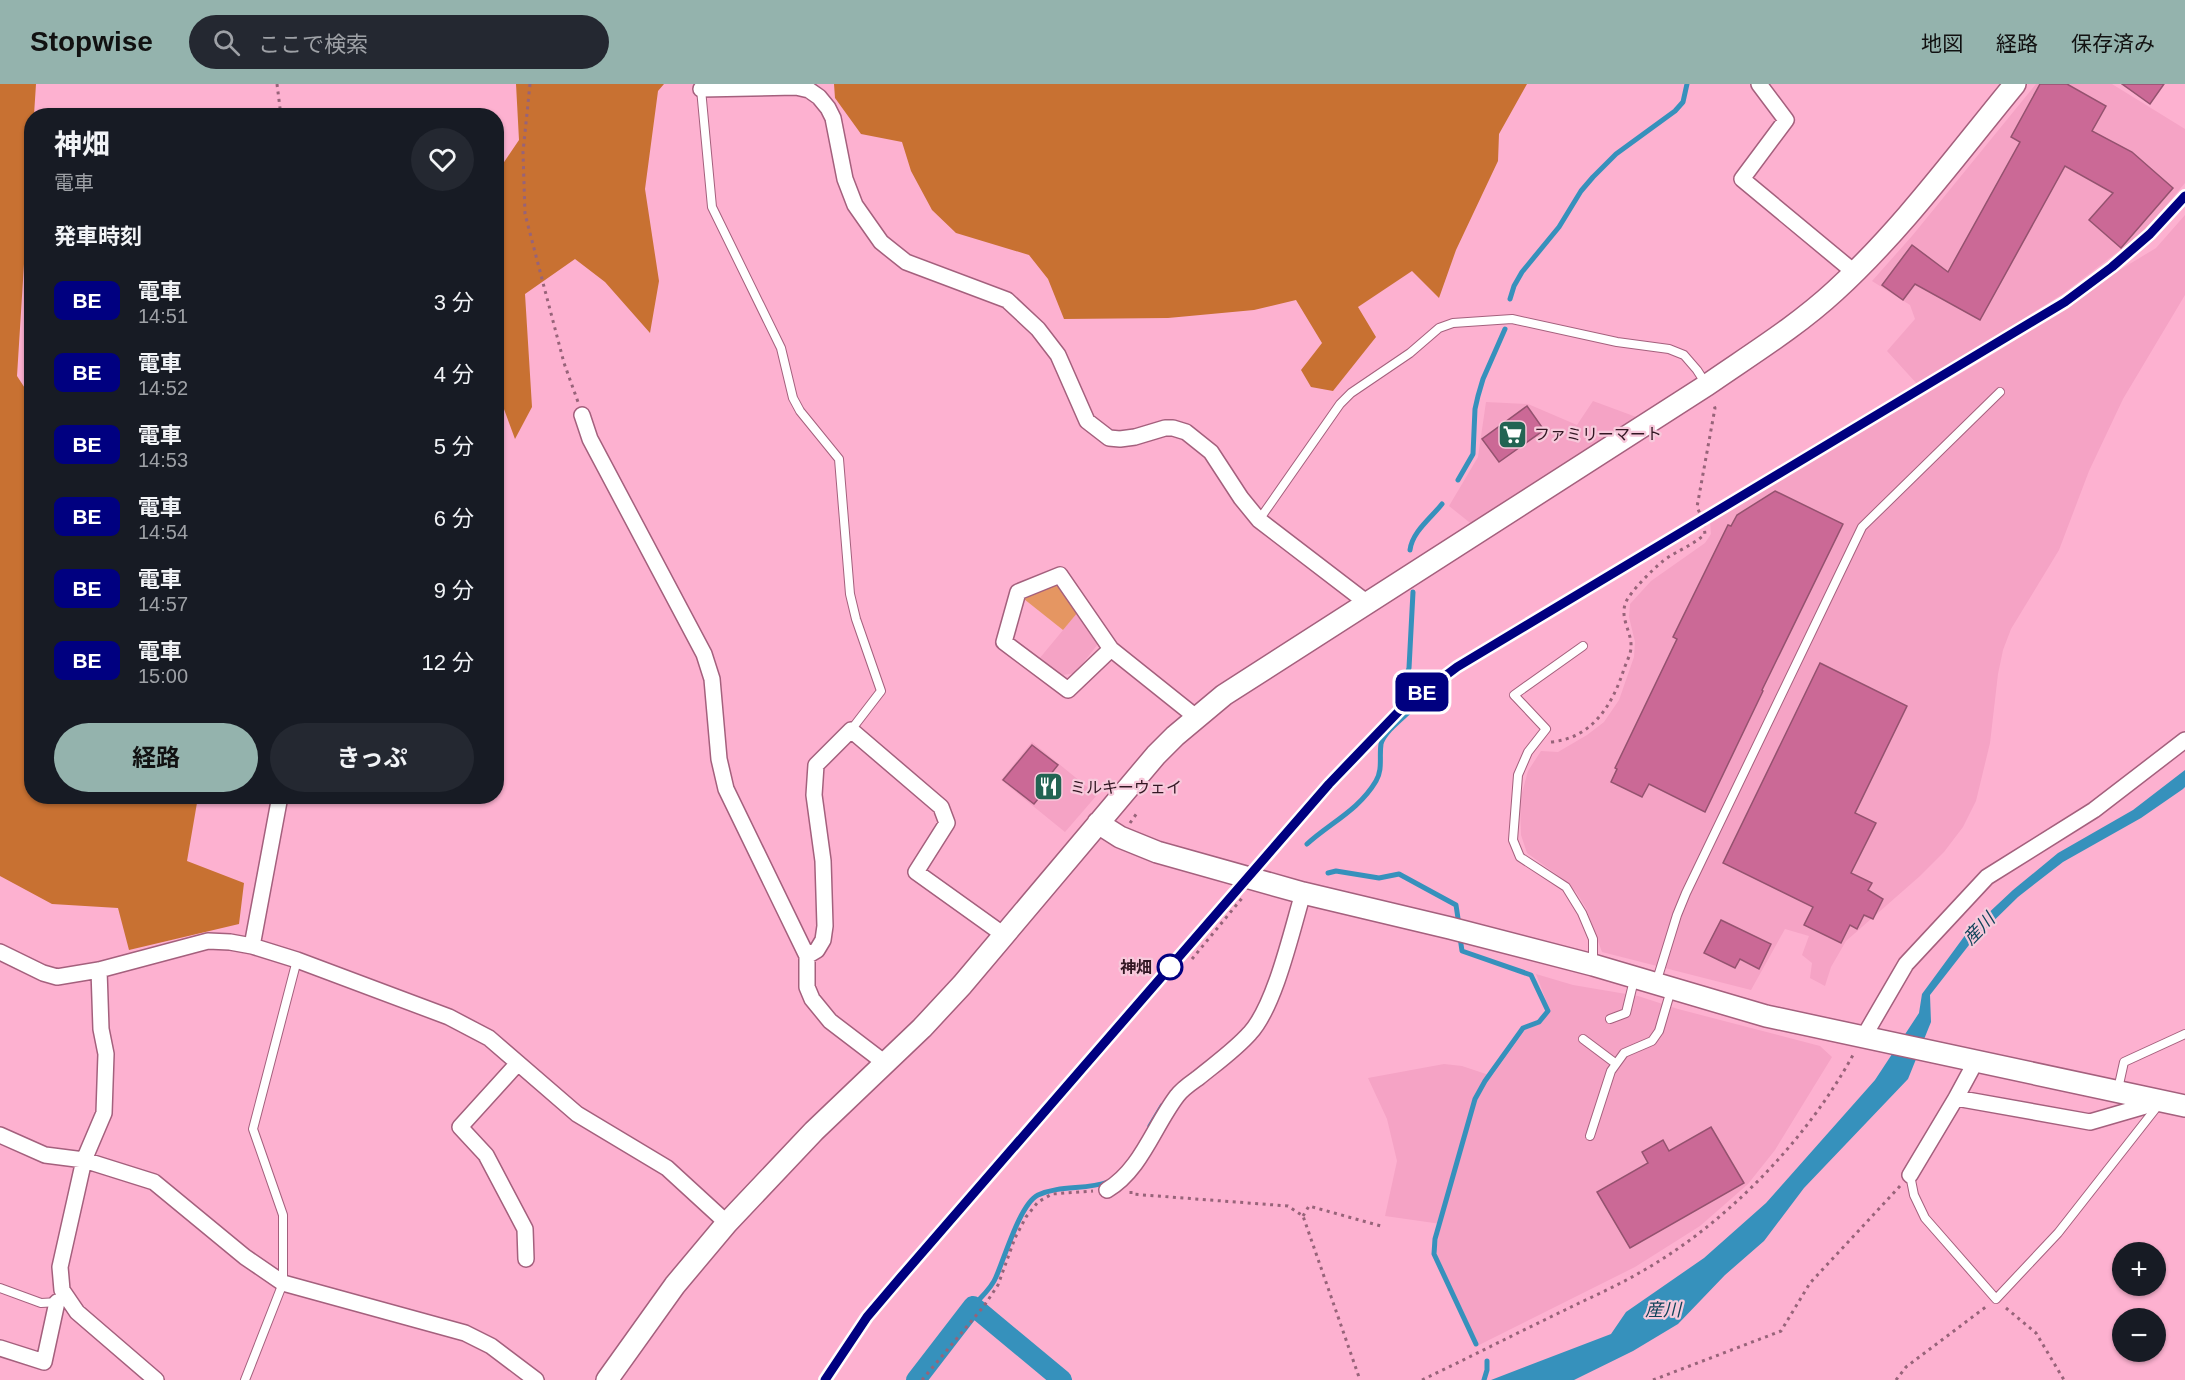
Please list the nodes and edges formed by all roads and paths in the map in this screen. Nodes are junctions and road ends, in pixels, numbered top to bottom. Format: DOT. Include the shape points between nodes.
graph roads {
  1 [pos="277,84"];
  2 [pos="530,84"];
  3 [pos="1759,84"];
  4 [pos="2015,84"];
  5 [pos="701,89"];
  6 [pos="280,108"];
  7 [pos="1854,272"];
  8 [pos="1707,385"];
  9 [pos="2000,392"];
  10 [pos="582,415"];
  11 [pos="1259,520"];
  12 [pos="1366,602"];
  13 [pos="1582,646"];
  14 [pos="1111,649"];
  15 [pos="1196,717"];
  16 [pos="851,730"];
  17 [pos="2185,740"];
  18 [pos="1534,744"];
  19 [pos="279,804"];
  20 [pos="1098,823"];
  21 [pos="1246,893"];
  22 [pos="1303,893"];
  23 [pos="1004,935"];
  24 [pos="252,946"];
  25 [pos="0,952"];
  26 [pos="807,956"];
  27 [pos="1192,958"];
  28 [pos="297,960"];
  29 [pos="1593,965"];
  30 [pos="99,970"];
  31 [pos="1635,979"];
  32 [pos="1663,987"];
  33 [pos="1610,1019"];
  34 [pos="2185,1034"];
  35 [pos="1582,1039"];
  36 [pos="1868,1039"];
  37 [pos="1972,1060"];
  38 [pos="518,1063"];
  39 [pos="885,1063"];
  40 [pos="1616,1064"];
  41 [pos="2117,1092"];
  42 [pos="1956,1098"];
  43 [pos="2162,1101"];
  44 [pos="2185,1106"];
  45 [pos="0,1135"];
  46 [pos="1590,1136"];
  47 [pos="84,1160"];
  48 [pos="1910,1175"];
  49 [pos="1131,1186"];
  50 [pos="1107,1190"];
  51 [pos="1303,1216"];
  52 [pos="727,1223"];
  53 [pos="1381,1226"];
  54 [pos="526,1259"];
  55 [pos="283,1283"];
  56 [pos="0,1288"];
  57 [pos="1995,1299"];
  58 [pos="63,1301"];
  59 [pos="0,1348"];
  60 [pos="156,1380"];
  61 [pos="245,1380"];
  62 [pos="536,1380"];
  63 [pos="607,1380"];
  64 [pos="922,1380"];
  65 [pos="1360,1380"];
  66 [pos="1422,1380"];
  67 [pos="1653,1380"];
  68 [pos="1896,1380"];
  69 [pos="2064,1380"];
  1 -- 6 [label="path"];
  2 -- 10 [label="path" via="523,152 525,214 564,363"];
  3 -- 7 [label="street" via="1786,120 1742,179"];
  4 -- 7 [label="street"];
  5 -- 11 [label="street" via="796,87 819,97 833,118 845,179 855,205 881,242 906,262 1007,300 1038,329 1058,355 1087,421 1109,438 1165,428 1186,432 1210,452"];
  5 -- 16 [label="lane" via="712,207 780,348 792,398 839,459 850,594 881,691"];
  7 -- 8 [label="street" via="1817,306"];
  8 -- 11 [label="lane" via="1684,356 1669,349 1512,319 1452,323 1439,328 1340,404"];
  8 -- 12 [label="street"];
  8 -- 18 [label="path" via="1715,408 1697,507 1705,534 1663,561 1626,602 1624,619 1631,647 1601,718 1572,739"];
  9 -- 32 [label="lane" via="1862,526 1686,893 1677,915"];
  10 -- 26 [label="street" via="590,439 704,654 712,679 719,759 726,789"];
  11 -- 12 [label="street"];
  12 -- 15 [label="street"];
  13 -- 18 [label="lane" via="1514,695 1545,729"];
  14 -- 14 [label="street" via="1060,575 1017,592 1004,642 1068,690"];
  14 -- 15 [label="street"];
  15 -- 20 [label="street" via="1156,755"];
  16 -- 23 [label="street" via="941,807 947,823 916,872"];
  16 -- 26 [label="street" via="816,765 814,795 823,861 825,926 823,940"];
  17 -- 36 [label="street" via="2094,810 1988,877 1906,964"];
  18 -- 29 [label="lane" via="1518,775 1513,840 1520,857 1566,887 1577,904 1593,939"];
  19 -- 24 [label="street"];
  20 -- 22 [label="street" via="1157,852"];
  20 -- 23 [label="street"];
  21 -- 27 [label="path"];
  22 -- 29 [label="street"];
  22 -- 50 [label="street" via="1261,1020 1251,1033 1179,1093 1129,1172"];
  23 -- 39 [label="street" via="954,994"];
  24 -- 28 [label="street"];
  24 -- 30 [label="street" via="208,940"];
  25 -- 30 [label="street" via="57,977"];
  26 -- 39 [label="street" via="807,987 819,1010"];
  28 -- 38 [label="street" via="449,1017 489,1038"];
  28 -- 55 [label="lane" via="253,1129 283,1215"];
  29 -- 31 [label="street"];
  30 -- 47 [label="street" via="106,1054 104,1113"];
  31 -- 32 [label="street"];
  31 -- 33 [label="lane" via="1626,1013"];
  32 -- 36 [label="street"];
  32 -- 40 [label="lane" via="1659,1031 1652,1041 1624,1053"];
  34 -- 41 [label="lane" via="2124,1062"];
  35 -- 40 [label="lane"];
  36 -- 37 [label="street"];
  36 -- 66 [label="path" via="1819,1111 1760,1177 1702,1229 1639,1273"];
  37 -- 41 [label="street"];
  37 -- 42 [label="street"];
  38 -- 52 [label="street" via="577,1114 667,1168"];
  38 -- 54 [label="street" via="460,1127 486,1155 525,1228"];
  39 -- 52 [label="street"];
  40 -- 46 [label="lane"];
  41 -- 43 [label="street"];
  42 -- 43 [label="street" via="2090,1122"];
  42 -- 48 [label="street"];
  43 -- 44 [label="street"];
  43 -- 57 [label="lane" via="2058,1233"];
  45 -- 47 [label="street" via="45,1155"];
  47 -- 55 [label="street" via="154,1182"];
  47 -- 58 [label="street" via="60,1267"];
  48 -- 57 [label="lane" via="1925,1218"];
  48 -- 67 [label="path" via="1810,1283 1781,1331"];
  49 -- 51 [label="path" via="1131,1194 1288,1206"];
  50 -- 64 [label="path" via="1052,1194 1038,1202 1015,1238 998,1285"];
  51 -- 53 [label="path" via="1309,1206"];
  51 -- 65 [label="path"];
  52 -- 63 [label="street" via="675,1285"];
  55 -- 61 [label="lane"];
  55 -- 62 [label="street" via="465,1333 491,1346"];
  56 -- 58 [label="lane" via="41,1303"];
  57 -- 68 [label="path" via="1906,1367"];
  57 -- 69 [label="path" via="2036,1333"];
  58 -- 59 [label="street" via="44,1362"];
  58 -- 60 [label="street"];
}
